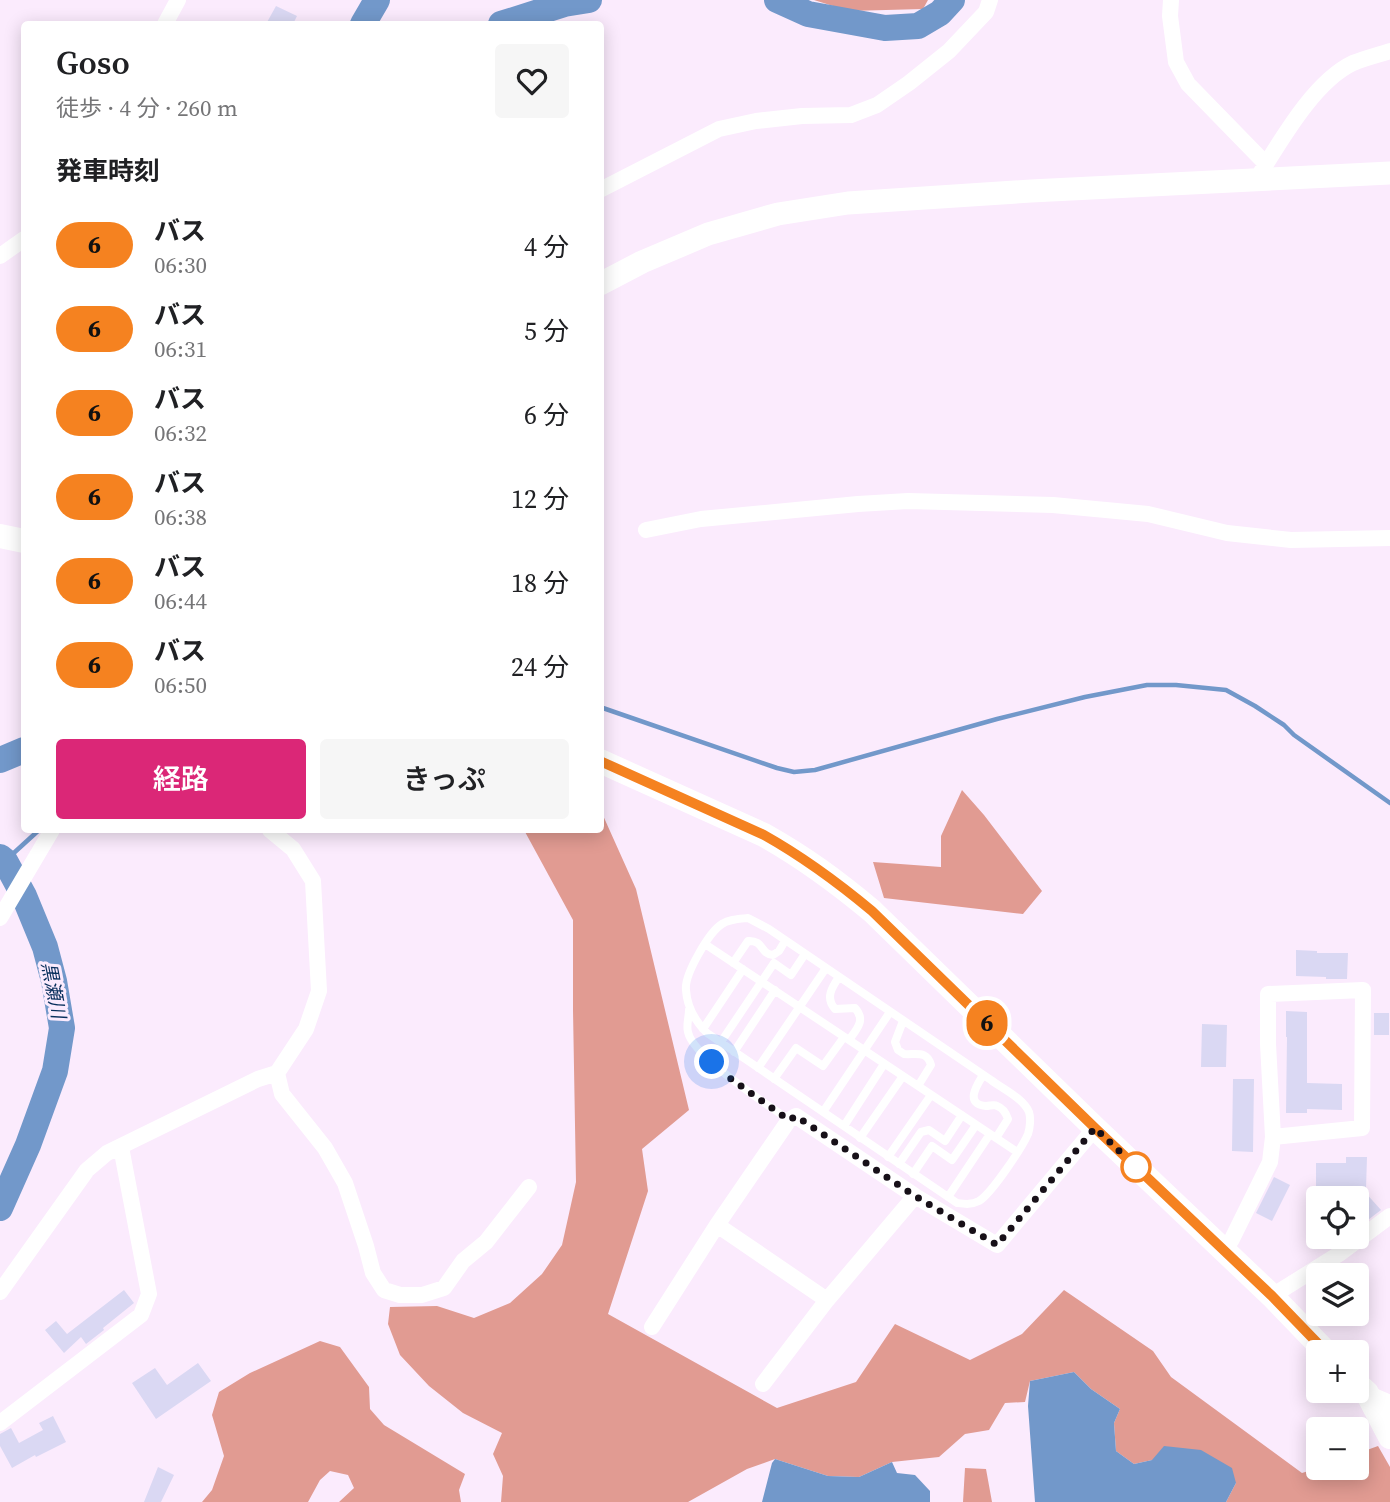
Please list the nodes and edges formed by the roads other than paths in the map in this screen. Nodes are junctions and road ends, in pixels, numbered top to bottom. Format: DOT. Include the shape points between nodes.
graph roads {
  1 [pos="178,0"];
  2 [pos="990,0"];
  3 [pos="1171,0"];
  4 [pos="167,21"];
  5 [pos="1390,51"];
  6 [pos="1261,172"];
  7 [pos="1390,173"];
  8 [pos="604,188"];
  9 [pos="21,241"];
  10 [pos="0,256"];
  11 [pos="604,282"];
  12 [pos="646,530"];
  13 [pos="0,536"];
  14 [pos="1390,538"];
  15 [pos="21,540"];
  16 [pos="604,763"];
  17 [pos="50,833"];
  18 [pos="274,833"];
  19 [pos="0,918"];
  20 [pos="785,941"];
  21 [pos="705,944"];
  22 [pos="805,954"];
  23 [pos="733,962"];
  24 [pos="826,968"];
  25 [pos="743,969"];
  26 [pos="839,977"];
  27 [pos="761,982"];
  28 [pos="775,990"];
  29 [pos="690,1007"];
  30 [pos="799,1007"];
  31 [pos="890,1012"];
  32 [pos="903,1021"];
  33 [pos="703,1029"];
  34 [pos="846,1038"];
  35 [pos="720,1042"];
  36 [pos="864,1050"];
  37 [pos="734,1052"];
  38 [pos="884,1063"];
  39 [pos="758,1068"];
  40 [pos="277,1073"];
  41 [pos="983,1075"];
  42 [pos="903,1076"];
  43 [pos="774,1079"];
  44 [pos="918,1086"];
  45 [pos="931,1095"];
  46 [pos="823,1112"];
  47 [pos="962,1115"];
  48 [pos="789,1120"];
  49 [pos="976,1125"];
  50 [pos="844,1126"];
  51 [pos="1095,1128"];
  52 [pos="993,1136"];
  53 [pos="1273,1137"];
  54 [pos="860,1138"];
  55 [pos="121,1147"];
  56 [pos="1017,1152"];
  57 [pos="888,1157"];
  58 [pos="899,1164"];
  59 [pos="913,1174"];
  60 [pos="529,1187"];
  61 [pos="915,1196"];
  62 [pos="948,1197"];
  63 [pos="1390,1216"];
  64 [pos="717,1224"];
  65 [pos="1224,1251"];
  66 [pos="0,1292"];
  67 [pos="1272,1296"];
  68 [pos="827,1300"];
  69 [pos="652,1327"];
  70 [pos="1314,1340"];
  71 [pos="763,1384"];
  72 [pos="1369,1392"];
  73 [pos="1369,1400"];
  74 [pos="1390,1403"];
  75 [pos="0,1423"];
  76 [pos="1390,1437"];
  1 -- 4 [label="street"];
  2 -- 8 [label="street" via="986,12 949,51 877,105 851,115 802,116 719,129"];
  3 -- 6 [label="street" via="1176,62 1188,84"];
  5 -- 6 [label="street" via="1338,72 1310,100"];
  6 -- 7 [label="street"];
  6 -- 11 [label="street" via="825,206 708,233"];
  9 -- 10 [label="street"];
  12 -- 14 [label="street" via="701,519 908,501 1053,505 1148,514 1227,533 1291,540"];
  13 -- 15 [label="main road"];
  16 -- 51 [label="main road" via="764,835 835,880"];
  17 -- 19 [label="street"];
  18 -- 40 [label="street" via="293,849 313,881 319,991 306,1028"];
  20 -- 21 [label="lane" via="748,918 722,923"];
  20 -- 22 [label="lane"];
  20 -- 23 [label="lane" via="774,955 748,941"];
  21 -- 23 [label="lane"];
  21 -- 29 [label="lane" via="687,979"];
  22 -- 24 [label="lane"];
  22 -- 27 [label="lane" via="792,975 774,963"];
  23 -- 25 [label="lane"];
  24 -- 26 [label="lane"];
  24 -- 30 [label="lane"];
  25 -- 27 [label="lane"];
  25 -- 33 [label="lane"];
  26 -- 31 [label="lane"];
  26 -- 34 [label="lane" via="830,1004 835,1009 855,1008 861,1019"];
  27 -- 28 [label="lane"];
  27 -- 35 [label="lane"];
  28 -- 30 [label="lane"];
  28 -- 37 [label="lane"];
  29 -- 33 [label="lane"];
  29 -- 48 [label="lane" via="687,1031 694,1045 731,1079"];
  30 -- 34 [label="lane"];
  30 -- 39 [label="lane"];
  31 -- 32 [label="lane"];
  31 -- 36 [label="lane"];
  32 -- 41 [label="lane"];
  32 -- 44 [label="lane" via="895,1042 898,1050 923,1054 931,1065"];
  33 -- 35 [label="lane"];
  34 -- 36 [label="lane"];
  34 -- 43 [label="lane" via="823,1066 796,1048"];
  35 -- 37 [label="lane"];
  36 -- 38 [label="lane"];
  36 -- 46 [label="lane"];
  37 -- 39 [label="lane"];
  38 -- 42 [label="lane"];
  38 -- 50 [label="lane"];
  39 -- 43 [label="lane"];
  40 -- 55 [label="street"];
  40 -- 60 [label="street" via="282,1094 325,1148 345,1183 373,1273 384,1290 422,1295 444,1288"];
  41 -- 52 [label="lane" via="974,1090 976,1101 982,1106 996,1105 1008,1119"];
  41 -- 56 [label="lane" via="1029,1113 1029,1133"];
  42 -- 44 [label="lane"];
  42 -- 54 [label="lane"];
  43 -- 46 [label="lane"];
  44 -- 45 [label="lane"];
  45 -- 47 [label="lane"];
  45 -- 57 [label="lane"];
  46 -- 50 [label="lane"];
  47 -- 49 [label="lane"];
  47 -- 58 [label="lane" via="945,1141 929,1130 921,1132"];
  48 -- 61 [label="street" via="796,1116"];
  48 -- 64 [label="street"];
  49 -- 52 [label="lane"];
  49 -- 59 [label="lane" via="953,1160 932,1146"];
  50 -- 54 [label="lane"];
  51 -- 61 [label="street" via="997,1245"];
  51 -- 65 [label="main road"];
  52 -- 56 [label="lane"];
  52 -- 62 [label="lane"];
  53 -- 53 [label="street" via="1362,1128 1363,990 1268,994"];
  53 -- 65 [label="street" via="1270,1162"];
  54 -- 57 [label="lane"];
  55 -- 66 [label="street" via="87,1170"];
  55 -- 75 [label="street" via="149,1294 141,1315"];
  56 -- 62 [label="lane" via="977,1202 957,1203"];
  57 -- 58 [label="lane"];
  58 -- 59 [label="lane"];
  59 -- 62 [label="lane"];
  61 -- 68 [label="street"];
  63 -- 67 [label="street"];
  64 -- 68 [label="street"];
  64 -- 69 [label="street"];
  65 -- 67 [label="main road"];
  67 -- 70 [label="main road"];
  68 -- 71 [label="street"];
  72 -- 74 [label="street"];
  73 -- 76 [label="main road"];
}
